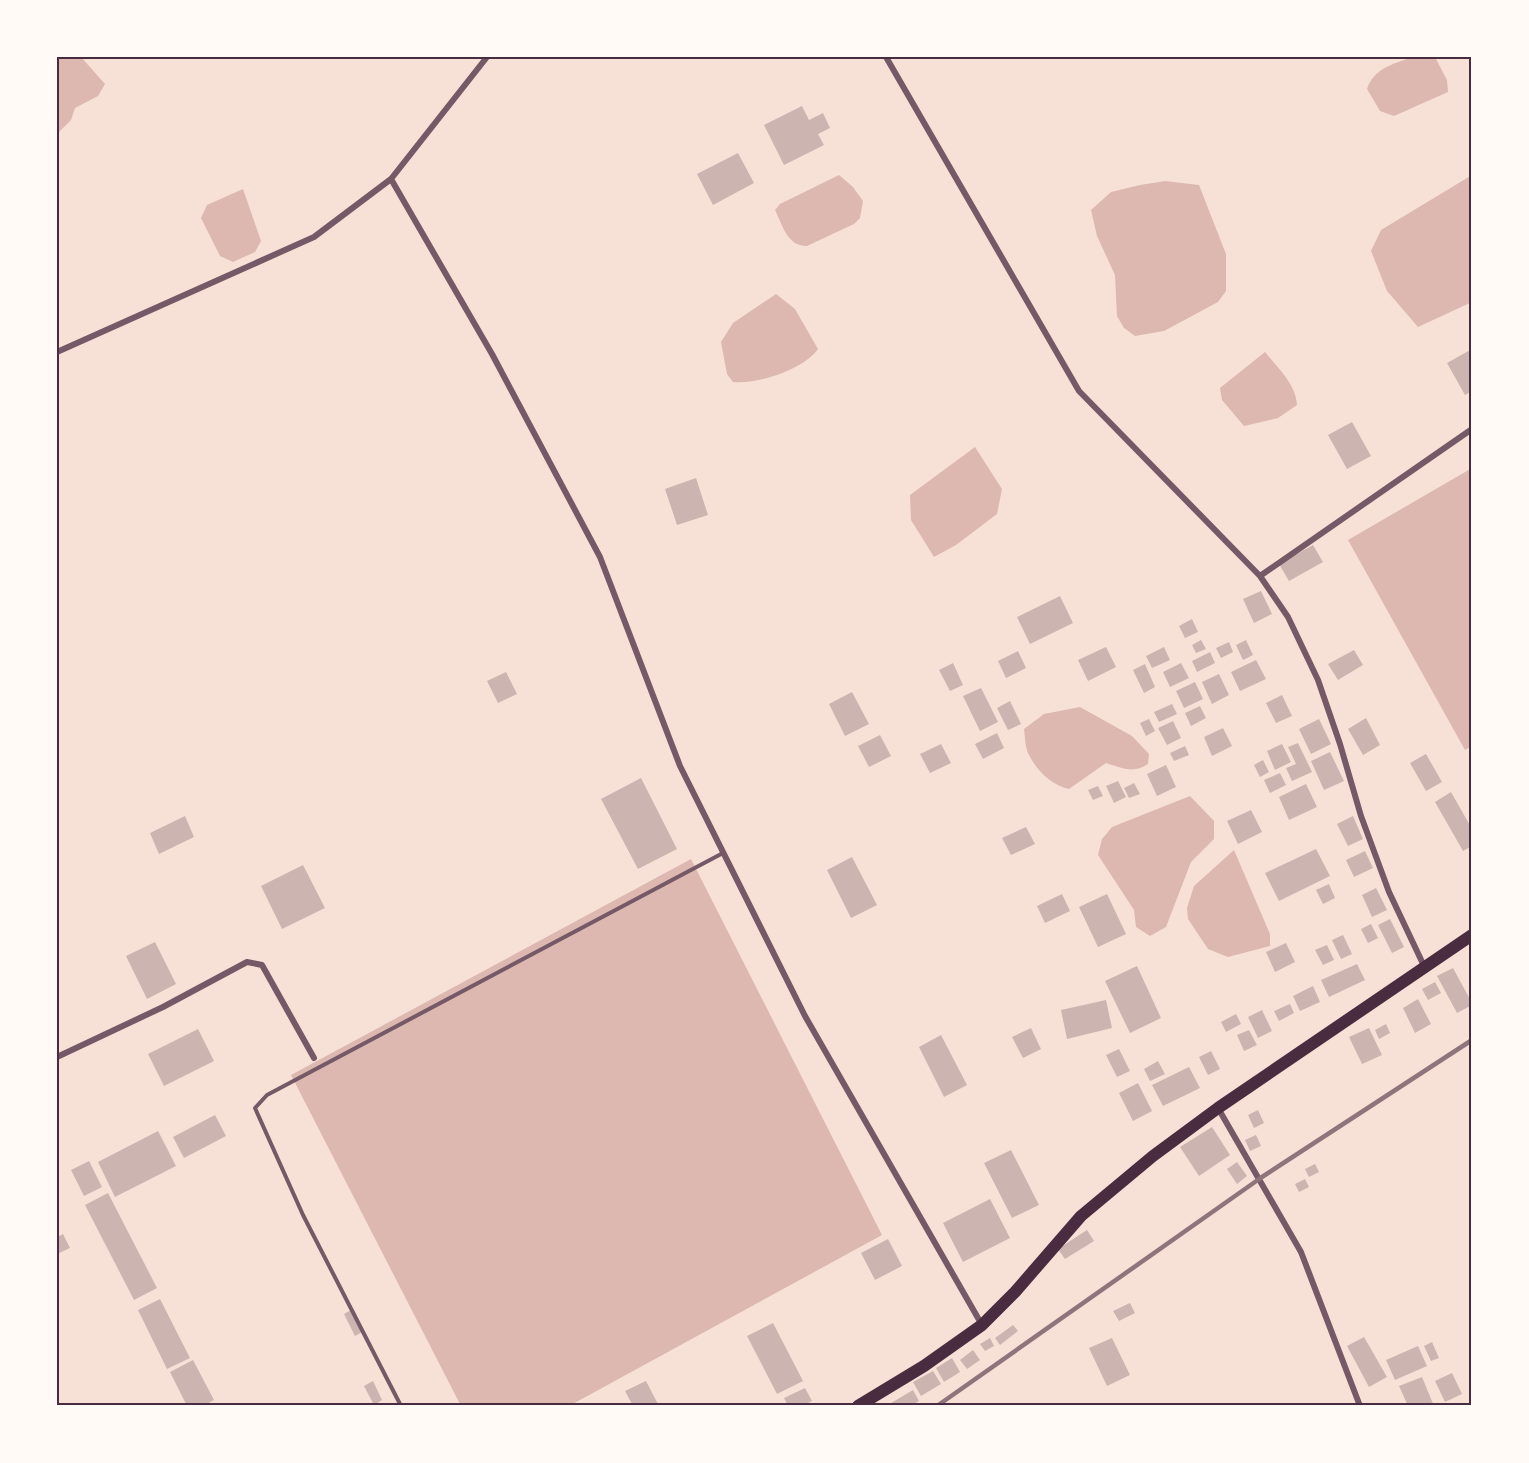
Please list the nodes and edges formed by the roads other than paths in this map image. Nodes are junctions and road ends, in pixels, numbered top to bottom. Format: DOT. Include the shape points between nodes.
graph roads {
  1 [pos="487,57"];
  2 [pos="886,57"];
  3 [pos="391,179"];
  4 [pos="57,352"];
  5 [pos="1472,429"];
  6 [pos="1260,576"];
  7 [pos="723,853"];
  8 [pos="1472,935"];
  9 [pos="1424,966"];
  10 [pos="57,1057"];
  11 [pos="314,1058"];
  12 [pos="1218,1108"];
  13 [pos="982,1325"];
  14 [pos="401,1406"];
  15 [pos="858,1406"];
  16 [pos="1360,1406"];
  1 -- 3 [label="street"];
  2 -- 6 [label="street" via="1079,391"];
  3 -- 4 [label="street" via="314,237"];
  3 -- 7 [label="street" via="492,354 600,557 680,766"];
  5 -- 6 [label="street"];
  6 -- 9 [label="street" via="1288,617 1317,680 1389,892"];
  7 -- 13 [label="street" via="805,1016"];
  7 -- 14 [label="lane" via="267,1095 255,1108 303,1215"];
  8 -- 9 [label="highway"];
  9 -- 12 [label="highway"];
  10 -- 11 [label="street" via="248,962 262,965"];
  12 -- 13 [label="highway" via="1081,1216"];
  12 -- 16 [label="street" via="1301,1252"];
  13 -- 15 [label="highway"];
}
